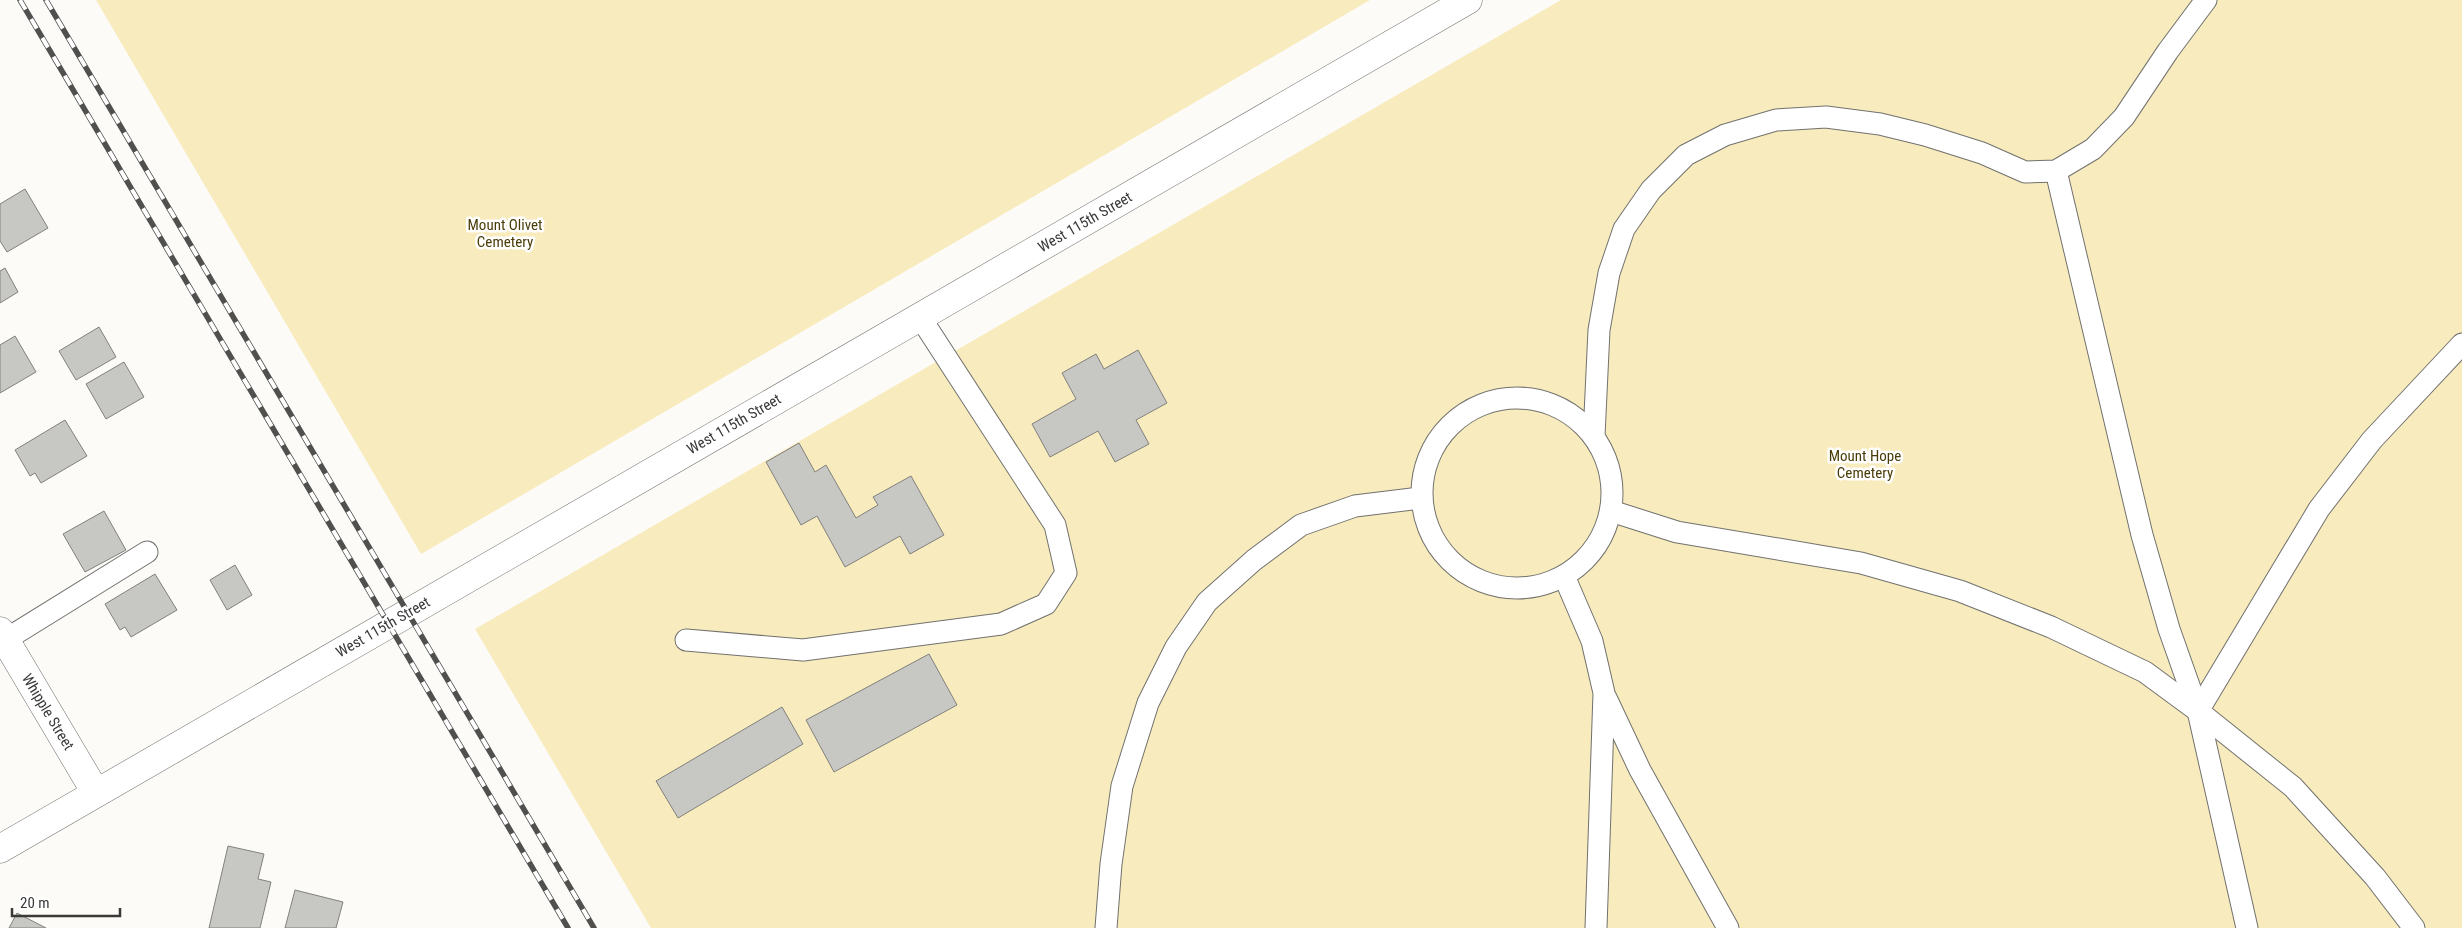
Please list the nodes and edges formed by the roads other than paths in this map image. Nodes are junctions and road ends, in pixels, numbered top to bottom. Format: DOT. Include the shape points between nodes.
graph roads {
  1 [pos="1468,0"];
  2 [pos="2206,0"];
  3 [pos="2056,171"];
  4 [pos="920,317"];
  5 [pos="2462,344"];
  6 [pos="1594,436"];
  7 [pos="1420,498"];
  8 [pos="1611,511"];
  9 [pos="147,552"];
  10 [pos="1564,576"];
  11 [pos="3,636"];
  12 [pos="686,640"];
  13 [pos="1604,693"];
  14 [pos="2198,711"];
  15 [pos="96,793"];
  16 [pos="0,849"];
  17 [pos="1106,928"];
  18 [pos="1596,928"];
  19 [pos="1728,928"];
  20 [pos="2247,928"];
  21 [pos="2414,928"];
  1 -- 4 [label="street, West 115th Street"];
  2 -- 3 [label="lane" via="2124,117 2093,149"];
  3 -- 6 [label="lane" via="2026,172 1982,153 1925,135 1880,124 1826,117 1776,120 1725,135 1686,155 1651,190 1624,229 1609,273 1599,330"];
  3 -- 14 [label="lane" via="2142,535 2169,629"];
  4 -- 12 [label="lane" via="1055,525 1066,572 1046,604 1001,624 803,650"];
  4 -- 15 [label="street, West 115th Street"];
  5 -- 14 [label="lane" via="2372,440 2319,509"];
  6 -- 7 [label="lane" via="1572,414 1545,401 1514,397 1484,402 1458,417 1437,440 1424,467"];
  6 -- 8 [label="lane" via="1607,459 1612,485"];
  7 -- 10 [label="lane" via="1427,529 1445,557 1470,577 1501,587 1533,587"];
  7 -- 17 [label="lane" via="1355,506 1301,525 1254,560 1207,602 1176,647 1148,703 1122,786"];
  8 -- 10 [label="lane" via="1602,537 1586,560"];
  8 -- 14 [label="lane" via="1677,532 1861,563 1960,591 2051,627 2145,672"];
  9 -- 11 [label="lane"];
  10 -- 13 [label="lane" via="1592,641"];
  11 -- 15 [label="street, Whipple Street"];
  13 -- 18 [label="lane"];
  13 -- 19 [label="lane" via="1640,770"];
  14 -- 20 [label="lane"];
  14 -- 21 [label="lane" via="2293,787 2375,877"];
  15 -- 16 [label="street, West 115th Street"];
}
